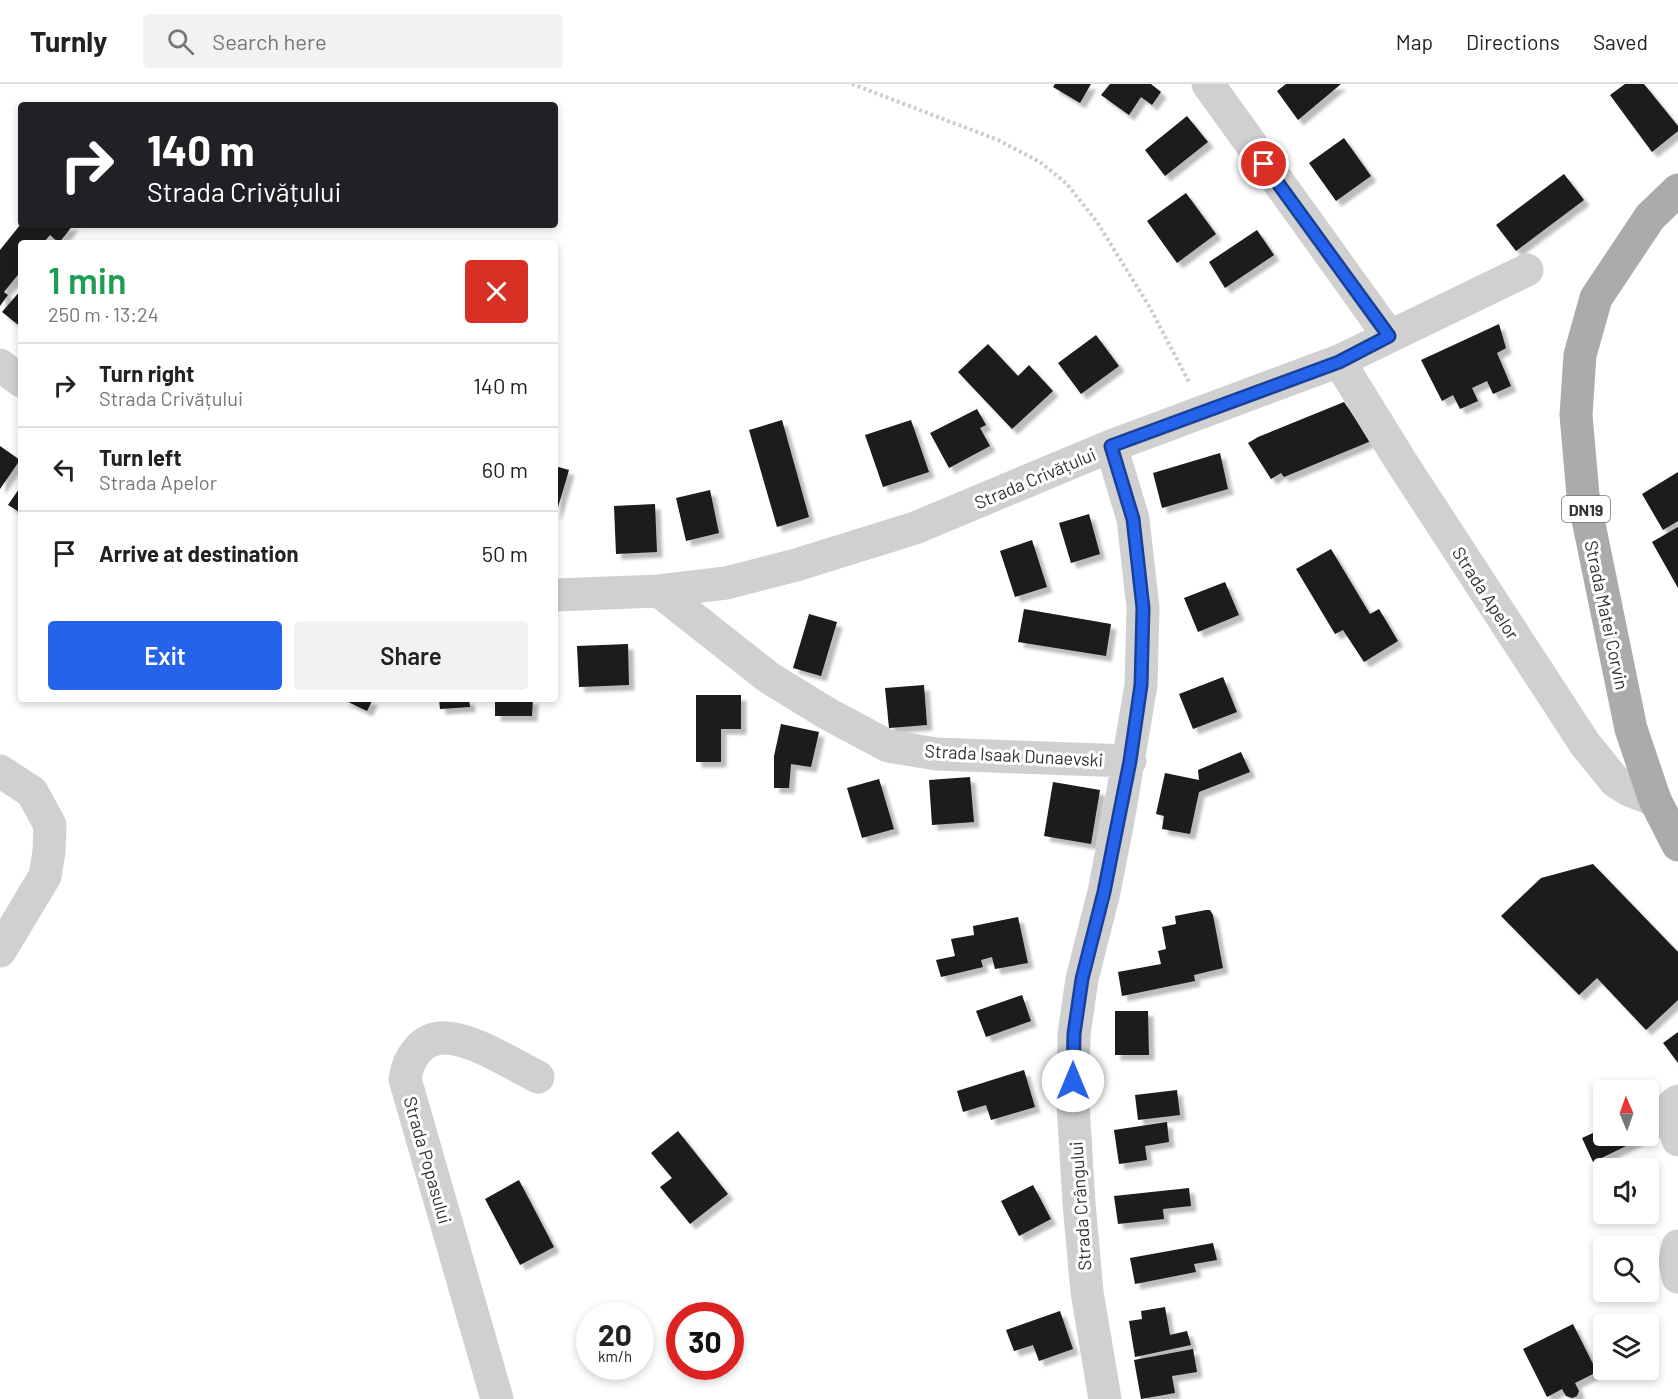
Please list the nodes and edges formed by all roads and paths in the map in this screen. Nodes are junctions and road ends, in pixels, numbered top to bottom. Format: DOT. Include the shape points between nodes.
graph roads {
  1 [pos="852,84"];
  2 [pos="1208,84"];
  3 [pos="1678,190"];
  4 [pos="1527,270"];
  5 [pos="1389,336"];
  6 [pos="1339,362"];
  7 [pos="0,365"];
  8 [pos="18,379"];
  9 [pos="1202,413"];
  10 [pos="1111,446"];
  11 [pos="659,591"];
  12 [pos="558,595"];
  13 [pos="1130,761"];
  14 [pos="0,771"];
  15 [pos="1655,800"];
  16 [pos="1678,846"];
  17 [pos="0,951"];
  18 [pos="538,1077"];
  19 [pos="1678,1101"];
  20 [pos="1678,1140"];
  21 [pos="1678,1246"];
  22 [pos="1678,1277"];
  23 [pos="496,1399"];
  24 [pos="1105,1399"];
  1 -- 9 [label="path" via="998,140 1040,162 1067,184 1097,222 1149,306"];
  2 -- 5 [label="street"];
  3 -- 15 [label="main road, Strada Matei Corvin / DN19" via="1650,217 1596,298 1580,355 1576,415 1583,495 1604,601 1631,729"];
  4 -- 5 [label="street, Strada Crivățului"];
  5 -- 6 [label="street, Strada Crivățului"];
  6 -- 9 [label="street, Strada Crivățului"];
  6 -- 15 [label="street, Strada Apelor" via="1585,744 1615,781"];
  7 -- 8 [label="street"];
  9 -- 10 [label="street, Strada Crivățului"];
  10 -- 11 [label="street, Strada Crivățului" via="915,528 726,583"];
  10 -- 13 [label="street, Strada Crângului" via="1133,519 1143,608 1141,685"];
  11 -- 12 [label="street, Strada Crivățului"];
  11 -- 13 [label="street, Strada Isaak Dunaevski" via="768,677 888,746 936,754"];
  13 -- 24 [label="street, Strada Crângului" via="1082,979 1074,1034 1073,1104 1079,1203 1087,1292"];
  14 -- 17 [label="street" via="32,792 50,825 45,876"];
  15 -- 16 [label="main road, Strada Matei Corvin / DN19"];
  18 -- 23 [label="street, Strada Popasului" via="468,1043 446,1037 427,1042 414,1053 405,1079"];
  19 -- 20 [label="street" via="1673,1105"];
  21 -- 22 [label="street"];
}
